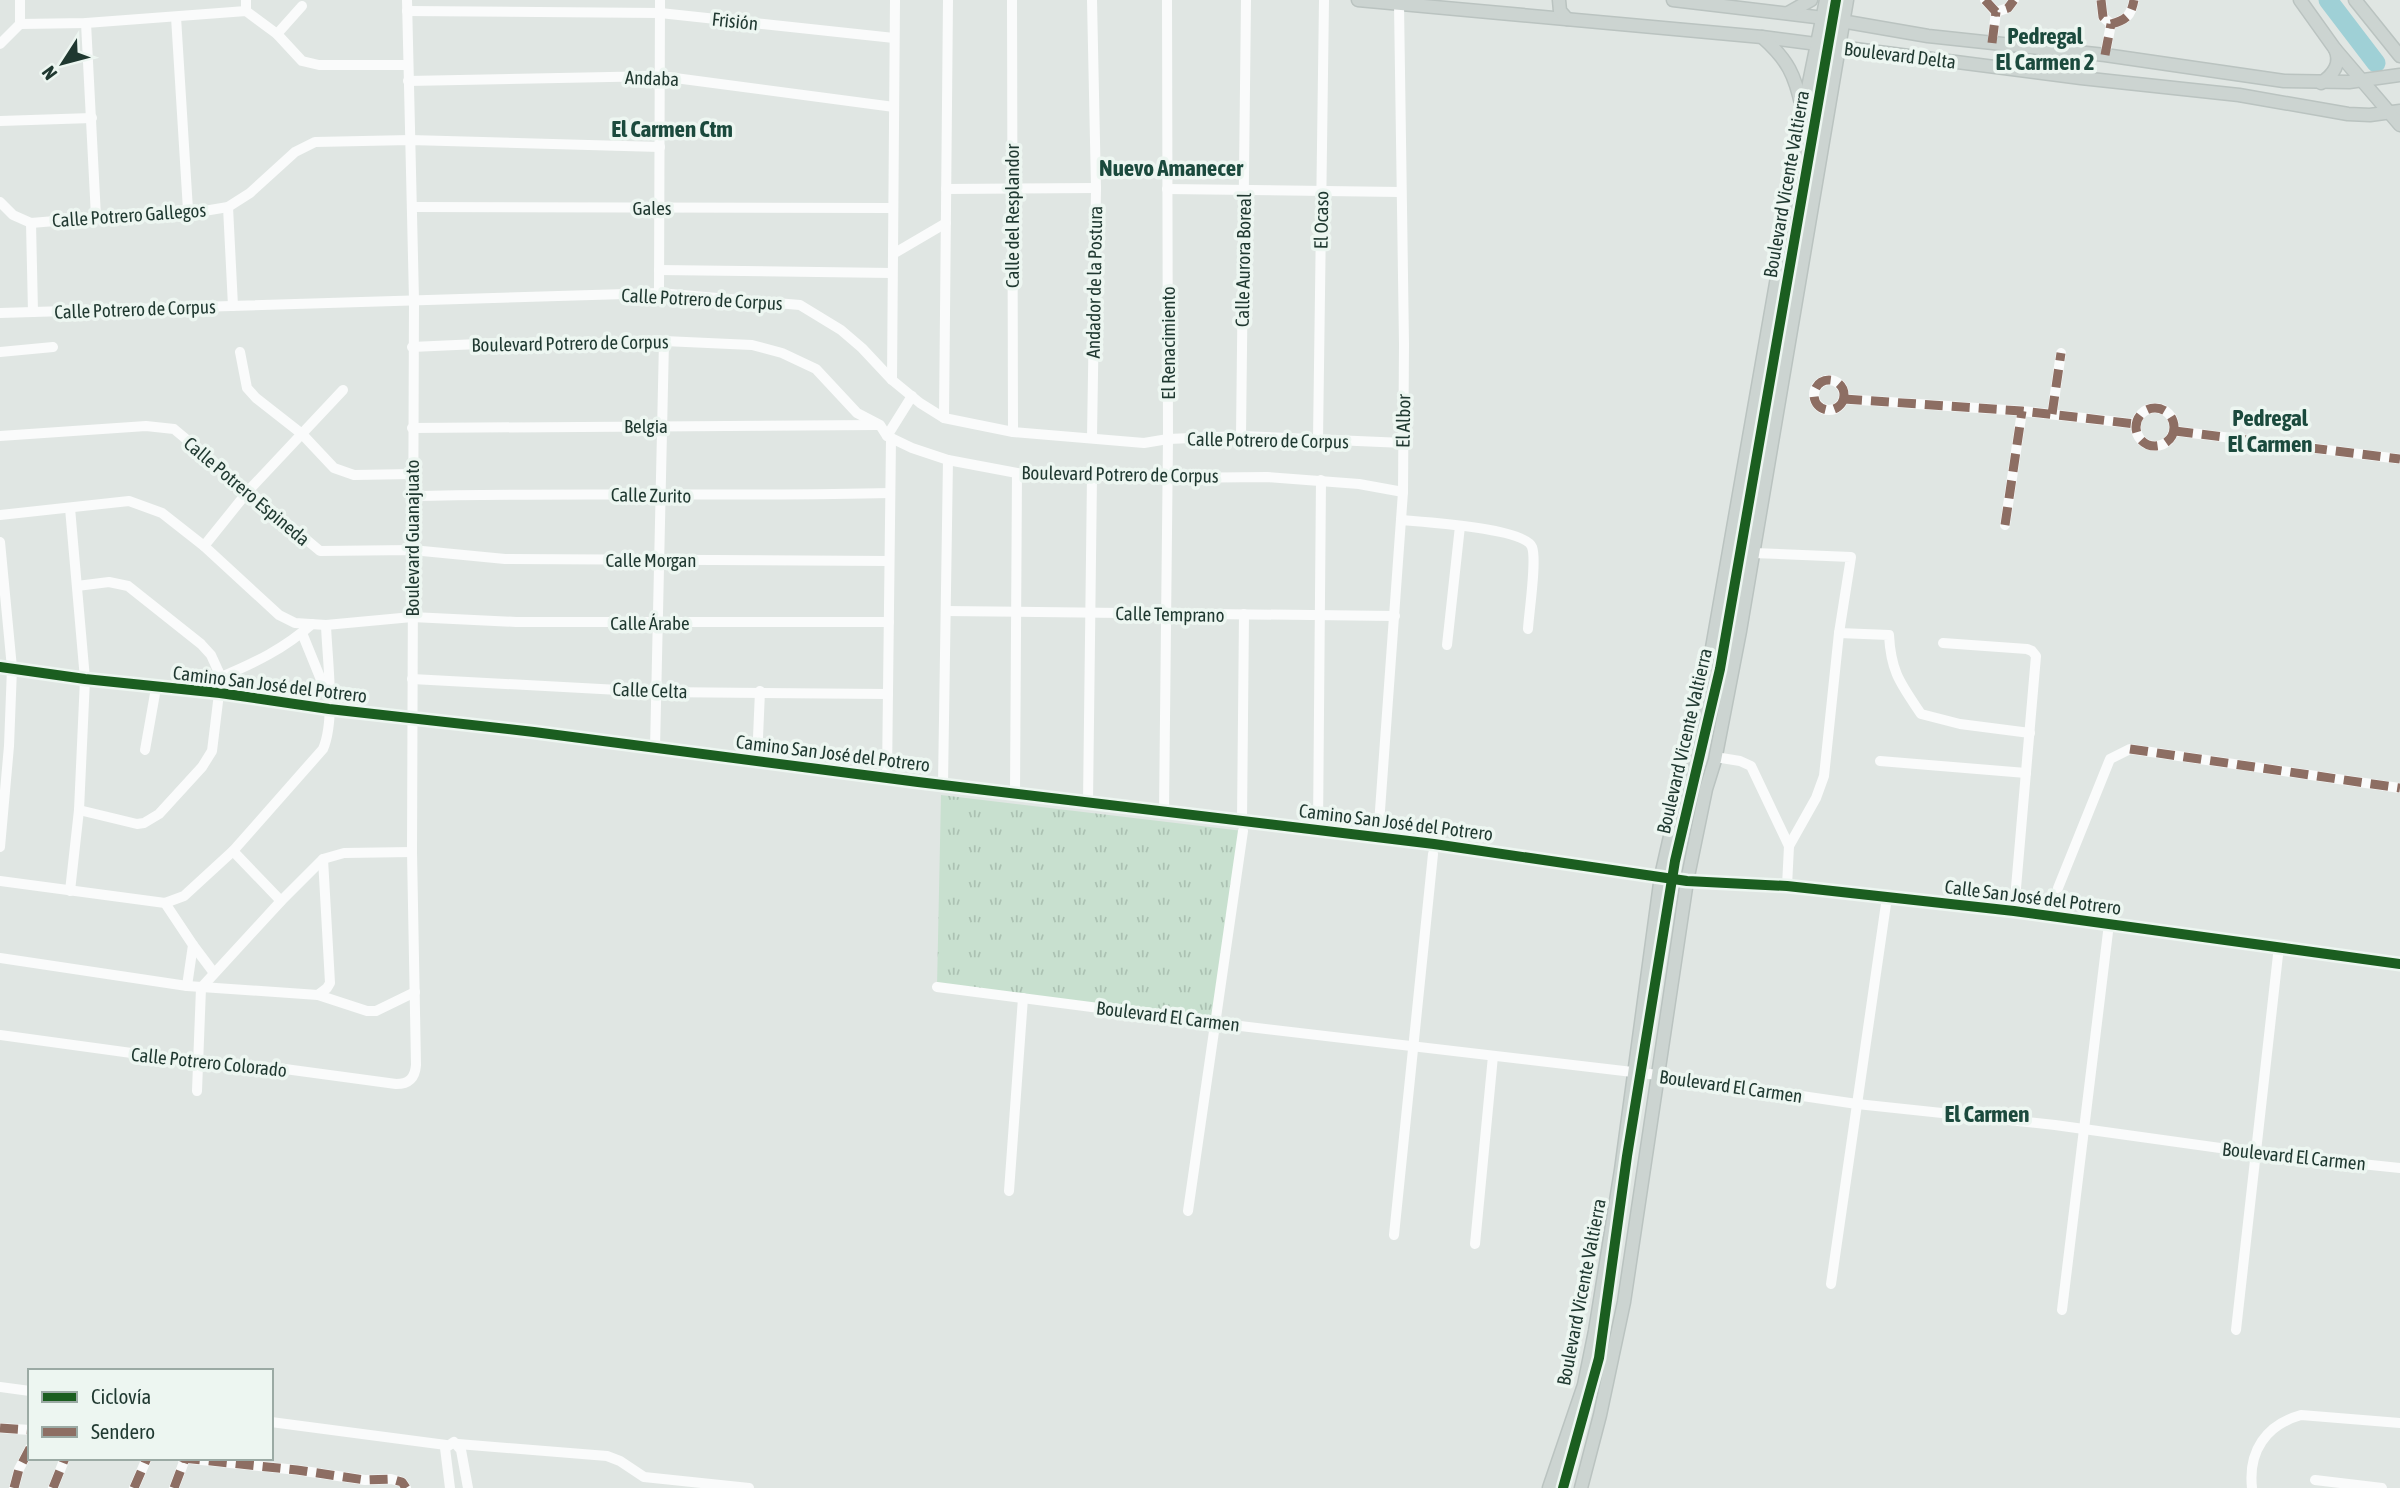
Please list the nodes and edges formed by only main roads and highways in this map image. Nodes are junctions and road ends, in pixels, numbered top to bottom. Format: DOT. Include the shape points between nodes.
graph roads {
  1 [pos="1357,0"];
  2 [pos="1486,0"];
  3 [pos="1559,0"];
  4 [pos="1673,0"];
  5 [pos="1811,0"];
  6 [pos="1826,0"];
  7 [pos="1847,0"];
  8 [pos="2300,0"];
  9 [pos="2355,0"];
  10 [pos="1475,9"];
  11 [pos="1788,13"];
  12 [pos="1824,18"];
  13 [pos="1567,19"];
  14 [pos="1844,21"];
  15 [pos="1928,36"];
  16 [pos="1762,37"];
  17 [pos="1818,44"];
  18 [pos="1839,48"];
  19 [pos="2335,49"];
  20 [pos="2083,52"];
  21 [pos="2400,56"];
  22 [pos="1925,58"];
  23 [pos="2400,75"];
  24 [pos="2081,78"];
  25 [pos="2362,80"];
  26 [pos="2321,83"];
  27 [pos="1803,112"];
  28 [pos="2394,112"];
  29 [pos="2400,125"];
  30 [pos="1549,1488"];
  31 [pos="1581,1488"];
  1 -- 10 [label="main road, Boulevard Delta"];
  2 -- 10 [label="main road"];
  3 -- 13 [label="main road"];
  4 -- 11 [label="main road, Boulevard Delta"];
  5 -- 11 [label="main road"];
  6 -- 12 [label="main road, Boulevard Vicente Valtierra"];
  7 -- 14 [label="main road, Boulevard Vicente Valtierra"];
  8 -- 19 [label="main road"];
  9 -- 21 [label="main road"];
  10 -- 13 [label="main road, Boulevard Delta"];
  11 -- 12 [label="main road, Boulevard Delta"];
  12 -- 14 [label="main road, Boulevard Delta"];
  12 -- 17 [label="main road, Boulevard Vicente Valtierra"];
  13 -- 16 [label="main road, Boulevard Delta"];
  14 -- 15 [label="main road, Boulevard Delta"];
  14 -- 18 [label="main road, Boulevard Vicente Valtierra"];
  15 -- 20 [label="main road, Boulevard Delta"];
  15 -- 22 [label="main road"];
  16 -- 17 [label="main road, Boulevard Delta"];
  16 -- 27 [label="main road" via="1790,67"];
  17 -- 18 [label="main road, Boulevard Delta"];
  17 -- 27 [label="main road, Boulevard Vicente Valtierra"];
  18 -- 22 [label="main road, Boulevard Delta"];
  18 -- 31 [label="main road, Boulevard Vicente Valtierra" via="1754,553 1716,757 1686,881 1624,1302"];
  19 -- 25 [label="main road"];
  19 -- 26 [label="main road" via="2337,65"];
  20 -- 24 [label="main road"];
  20 -- 26 [label="main road, Boulevard Delta"];
  22 -- 24 [label="main road, Boulevard Delta"];
  23 -- 25 [label="main road, Boulevard Delta"];
  24 -- 28 [label="main road, Boulevard Delta" via="2239,95 2348,114"];
  25 -- 26 [label="main road, Boulevard Delta"];
  25 -- 28 [label="main road"];
  27 -- 30 [label="main road, Boulevard Vicente Valtierra" via="1709,665 1661,876 1590,1363"];
  28 -- 29 [label="main road"];
}
